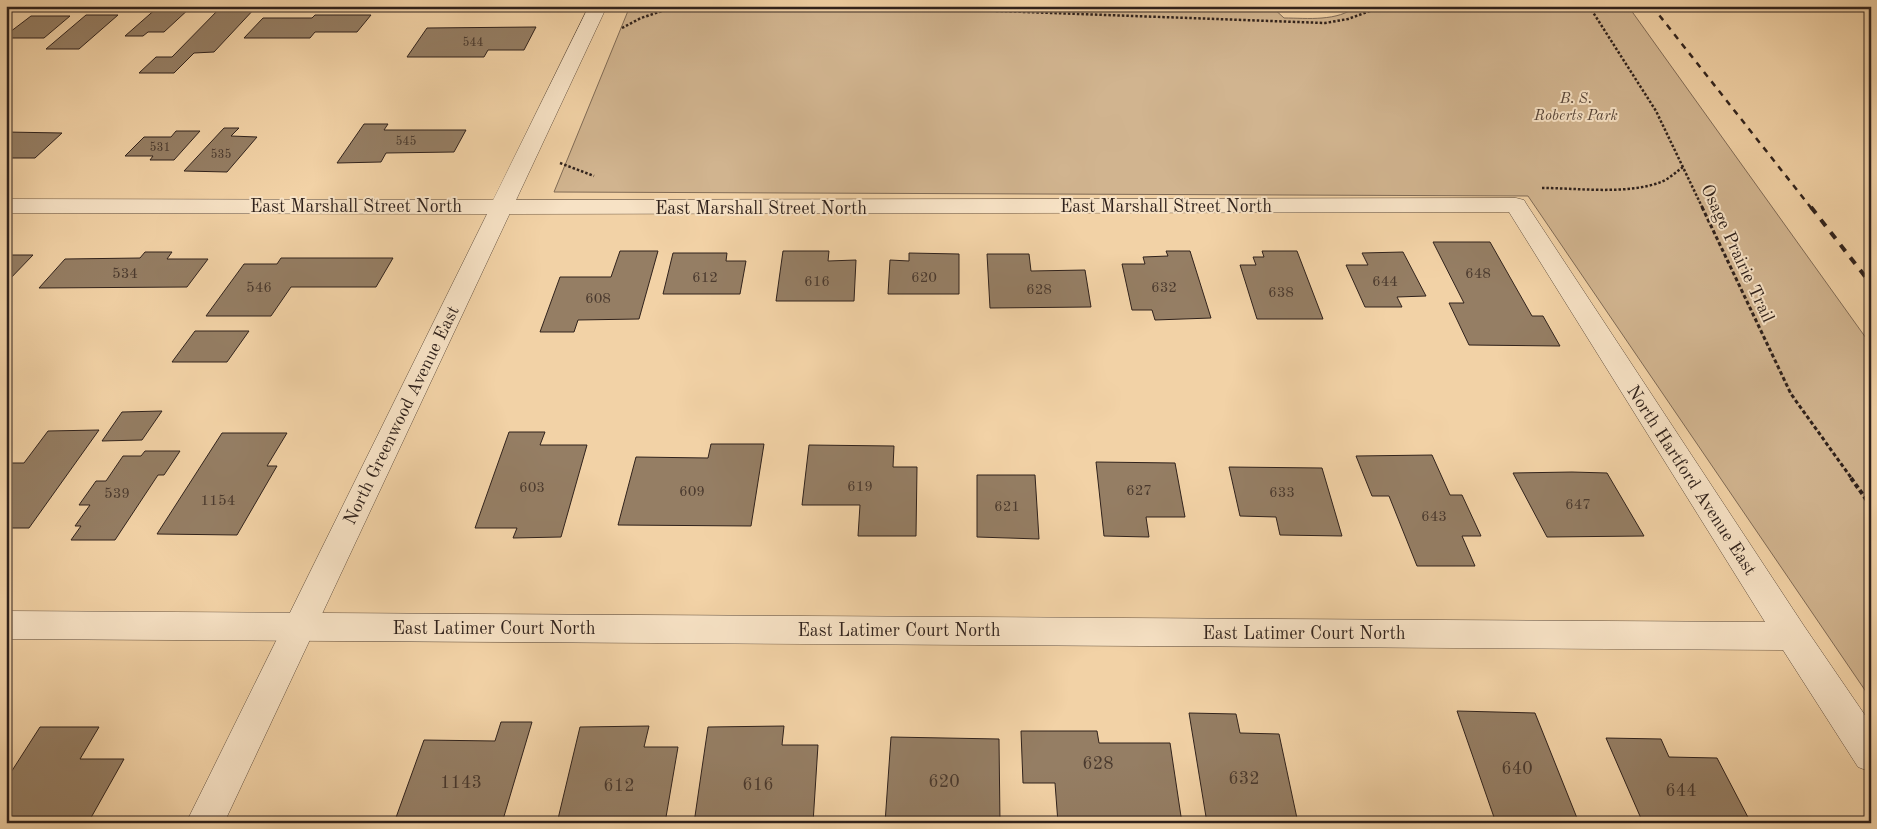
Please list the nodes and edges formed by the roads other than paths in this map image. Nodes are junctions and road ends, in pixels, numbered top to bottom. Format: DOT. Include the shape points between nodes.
graph roads {
  1 [pos="598,6"];
  2 [pos="1516,205"];
  3 [pos="6,206"];
  4 [pos="501,207"];
  5 [pos="6,625"];
  6 [pos="299,627"];
  7 [pos="1792,636"];
  8 [pos="1871,755"];
  9 [pos="205,823"];
  1 -- 4 [label="street, North Greenwood Avenue East"];
  2 -- 4 [label="street, East Marshall Street North"];
  2 -- 7 [label="street, North Hartford Avenue East"];
  3 -- 4 [label="street, East Marshall Street North"];
  4 -- 6 [label="street, North Greenwood Avenue East"];
  5 -- 6 [label="street, East Latimer Court North"];
  6 -- 7 [label="street, East Latimer Court North"];
  6 -- 9 [label="street, North Greenwood Avenue East"];
  7 -- 8 [label="street, North Hartford Avenue East"];
}
